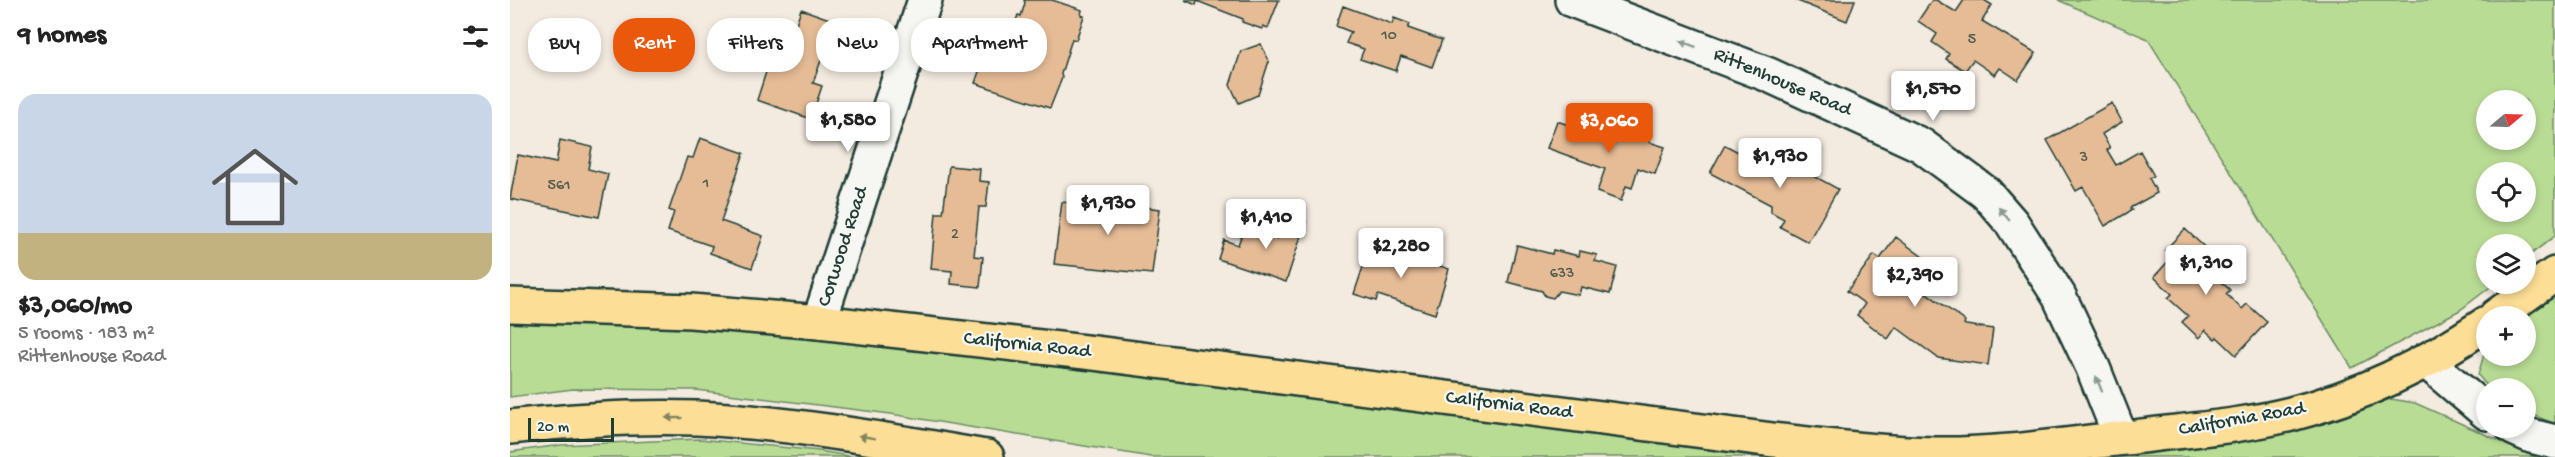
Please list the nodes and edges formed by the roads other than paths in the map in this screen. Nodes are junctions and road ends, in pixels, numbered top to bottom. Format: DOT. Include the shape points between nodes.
graph roads {
  1 [pos="925,0"];
  2 [pos="1572,0"];
  3 [pos="2555,274"];
  4 [pos="510,305"];
  5 [pos="2510,306"];
  6 [pos="819,322"];
  7 [pos="2476,329"];
  8 [pos="2426,361"];
  9 [pos="2476,404"];
  10 [pos="510,427"];
  11 [pos="2536,437"];
  12 [pos="2121,438"];
  13 [pos="2555,442"];
  14 [pos="987,457"];
  1 -- 6 [label="street, Corwood Road"];
  12 -- 2 [label="street, Rittenhouse Road, one-way" via="2059,296 2012,224 1986,193 1921,145 1902,136 1769,75"];
  3 -- 5 [label="main road"];
  4 -- 6 [label="main road, California Road" via="691,311"];
  6 -- 12 [label="main road, California Road" via="1879,451 1984,453"];
  7 -- 8 [label="main road, California Road"];
  8 -- 9 [label="street"];
  8 -- 12 [label="main road, California Road" via="2375,386 2289,414"];
  14 -- 10 [label="main road, one-way" via="811,429 697,418 596,419"];
  11 -- 13 [label="street"];
}
